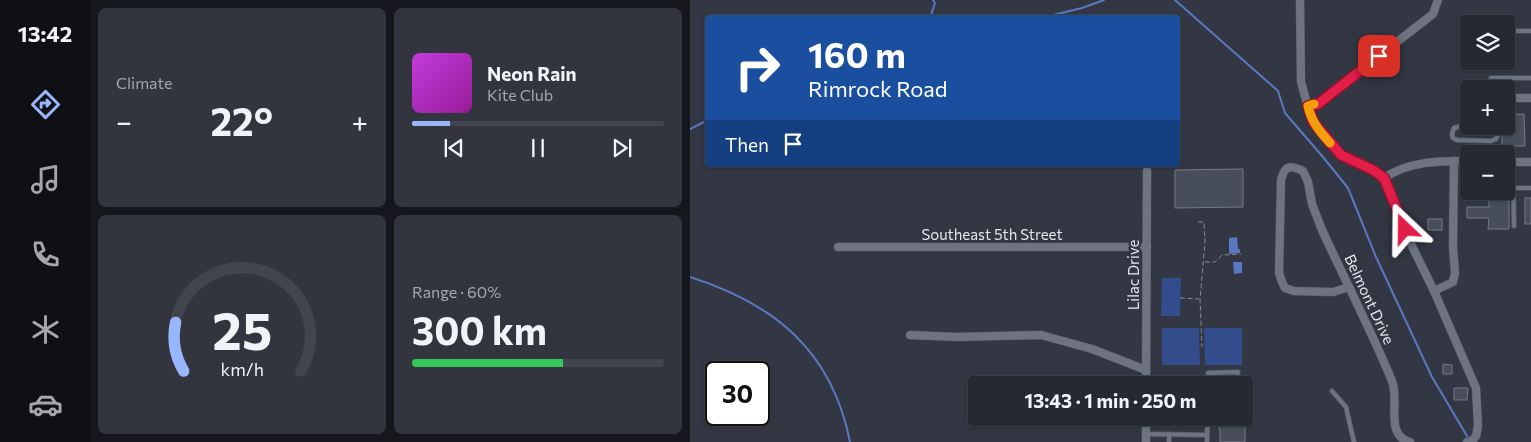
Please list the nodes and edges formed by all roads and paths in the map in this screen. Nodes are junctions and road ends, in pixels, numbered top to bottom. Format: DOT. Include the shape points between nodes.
graph roads {
  1 [pos="1300,0"];
  2 [pos="1438,0"];
  3 [pos="1515,31"];
  4 [pos="1531,31"];
  5 [pos="1491,78"];
  6 [pos="1531,78"];
  7 [pos="1515,98"];
  8 [pos="1531,98"];
  9 [pos="1308,106"];
  10 [pos="1460,126"];
  11 [pos="1497,135"];
  12 [pos="1454,161"];
  13 [pos="1460,161"];
  14 [pos="1515,162"];
  15 [pos="1531,162"];
  16 [pos="1147,168"];
  17 [pos="1384,178"];
  18 [pos="1515,188"];
  19 [pos="1531,188"];
  20 [pos="1513,200"];
  21 [pos="1198,222"];
  22 [pos="1514,226"];
  23 [pos="838,247"];
  24 [pos="1147,247"];
  25 [pos="1241,254"];
  26 [pos="1204,262"];
  27 [pos="1349,288"];
  28 [pos="1434,291"];
  29 [pos="1180,298"];
  30 [pos="1200,299"];
  31 [pos="910,335"];
  32 [pos="1202,347"];
  33 [pos="1146,370"];
  34 [pos="1146,376"];
  35 [pos="1208,376"];
  36 [pos="1238,376"];
  37 [pos="1332,391"];
  38 [pos="1208,426"];
  39 [pos="1169,434"];
  40 [pos="1188,434"];
  41 [pos="1208,435"];
  42 [pos="1146,438"];
  43 [pos="1470,441"];
  44 [pos="1169,442"];
  45 [pos="1188,442"];
  46 [pos="1207,442"];
  47 [pos="1354,442"];
  48 [pos="1410,442"];
  1 -- 9 [label="street" via="1300,82"];
  2 -- 9 [label="street" via="1433,14 1318,104"];
  3 -- 4 [label="lane"];
  5 -- 6 [label="lane"];
  7 -- 8 [label="street"];
  9 -- 17 [label="street" via="1314,123 1341,155"];
  10 -- 11 [label="lane" via="1454,128 1452,134 1457,140 1484,141 1496,139"];
  12 -- 13 [label="street"];
  12 -- 17 [label="street" via="1416,164 1395,170"];
  12 -- 28 [label="street" via="1453,246 1456,273 1453,282"];
  14 -- 15 [label="street"];
  16 -- 24 [label="street, Lilac Drive"];
  17 -- 28 [label="street"];
  18 -- 19 [label="lane"];
  20 -- 22 [label="lane"];
  21 -- 26 [label="path" via="1204,222"];
  23 -- 24 [label="street, Southeast 5th Street"];
  24 -- 33 [label="street, Lilac Drive"];
  25 -- 26 [label="path" via="1222,255 1215,262"];
  26 -- 30 [label="path"];
  27 -- 27 [label="street, Belmont Drive" via="1333,292 1294,291 1282,282 1279,272 1281,180 1287,168 1303,171 1316,212"];
  27 -- 48 [label="street, Belmont Drive" via="1393,384 1396,433 1401,440"];
  28 -- 43 [label="street" via="1476,388 1478,426 1476,436"];
  29 -- 30 [label="path"];
  30 -- 32 [label="path"];
  31 -- 33 [label="street" via="1041,335 1082,346"];
  33 -- 34 [label="street, Lilac Drive"];
  35 -- 36 [label="lane" via="1208,373 1238,372"];
  37 -- 47 [label="lane" via="1346,406"];
  38 -- 41 [label="lane"];
  39 -- 40 [label="lane"];
  39 -- 42 [label="lane"];
  39 -- 44 [label="lane"];
  40 -- 41 [label="lane"];
  40 -- 45 [label="lane"];
  41 -- 46 [label="lane"];
}
